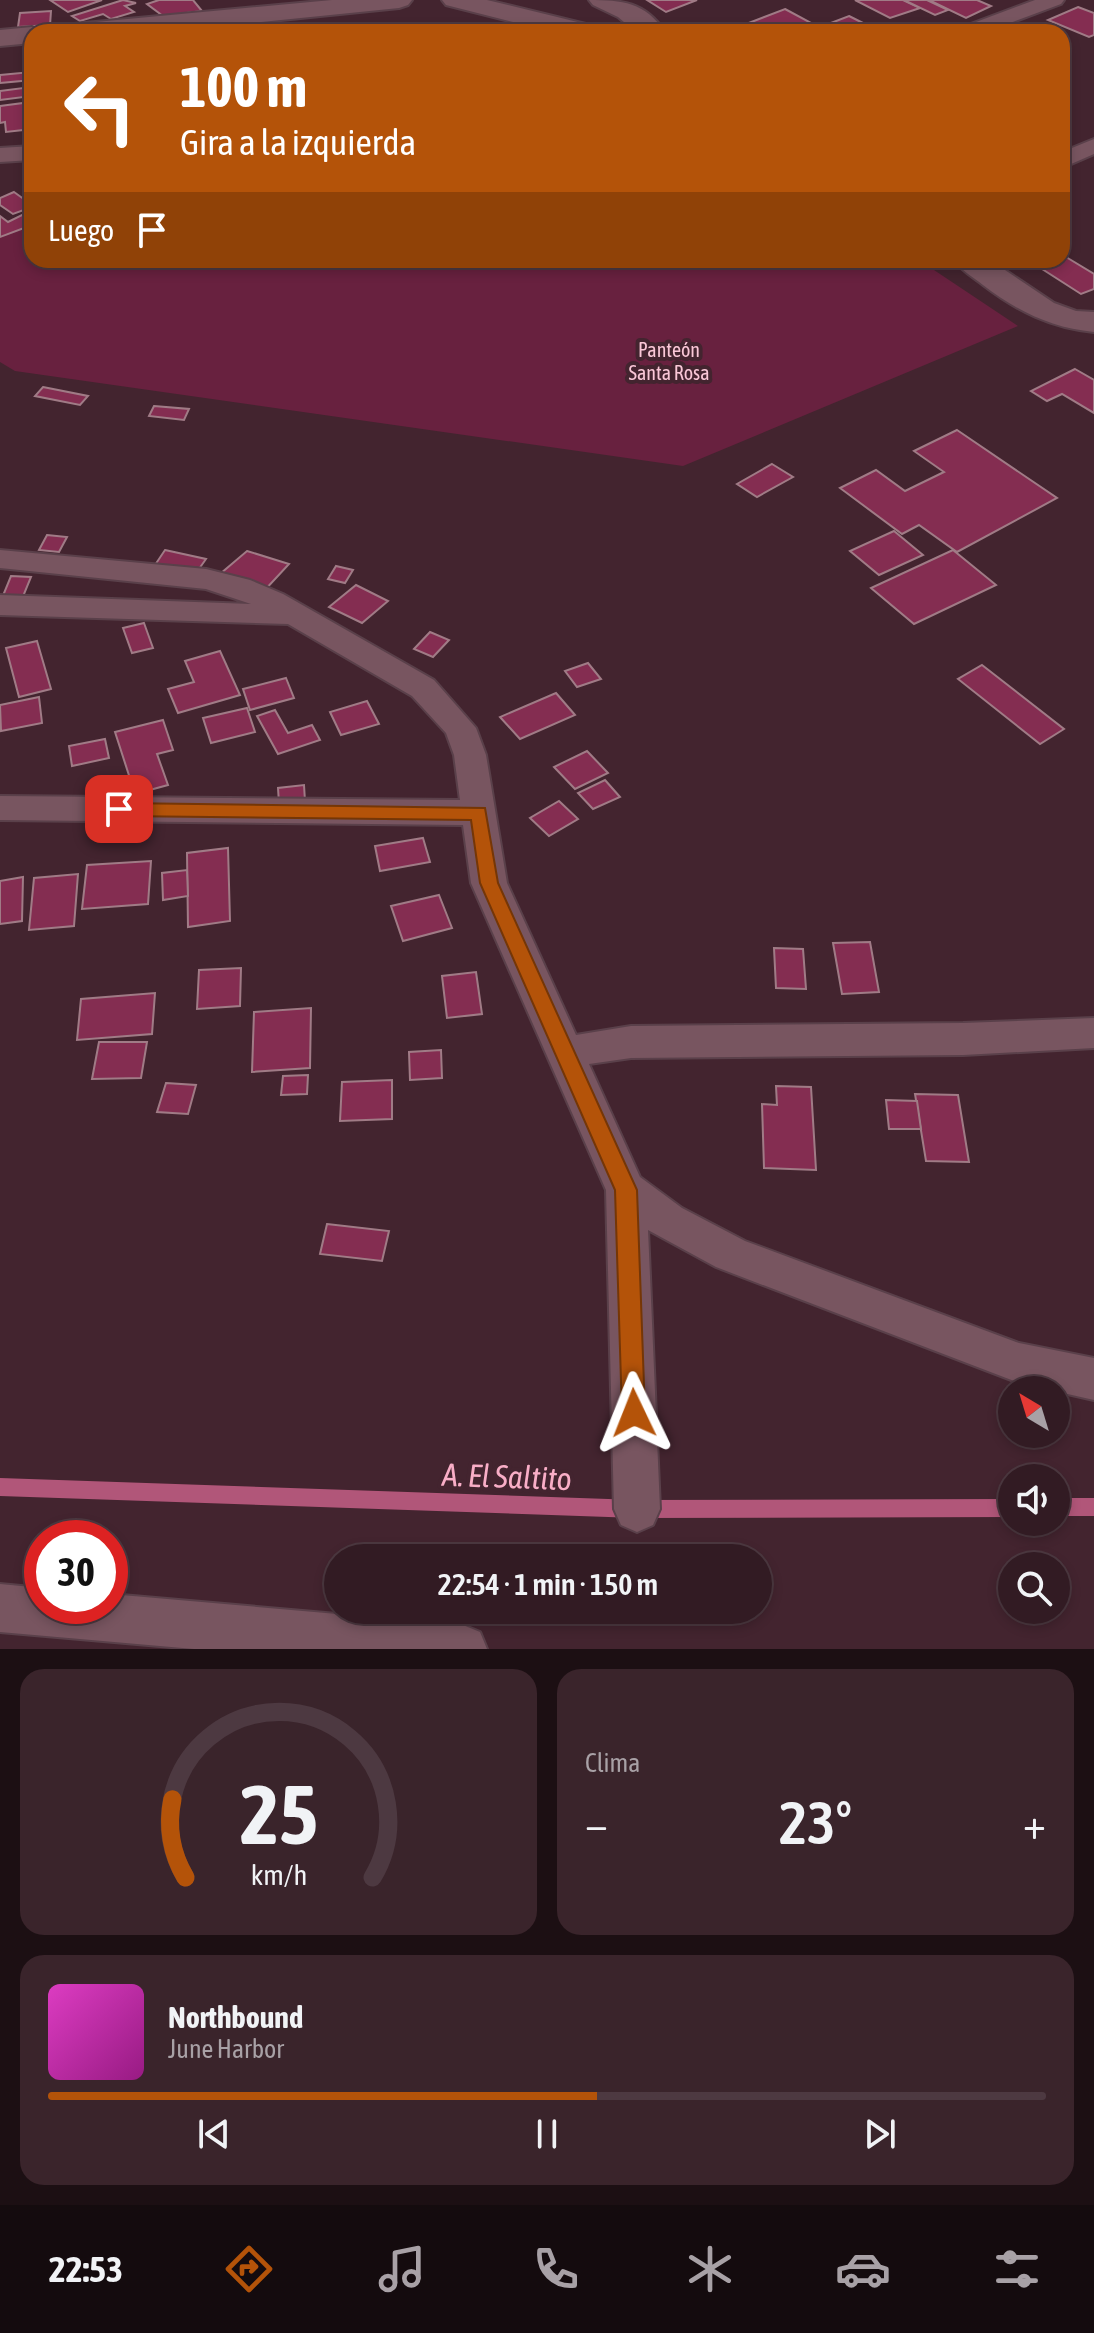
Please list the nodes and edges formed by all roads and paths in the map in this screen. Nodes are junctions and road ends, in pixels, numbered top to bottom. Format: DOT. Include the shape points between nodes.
graph roads {
  1 [pos="399,0"];
  2 [pos="455,0"];
  3 [pos="602,0"];
  4 [pos="1054,0"];
  5 [pos="166,24"];
  6 [pos="552,24"];
  7 [pos="642,24"];
  8 [pos="989,24"];
  9 [pos="24,36"];
  10 [pos="0,38"];
  11 [pos="1094,146"];
  12 [pos="24,154"];
  13 [pos="0,155"];
  14 [pos="1070,157"];
  15 [pos="982,268"];
  16 [pos="1094,322"];
  17 [pos="0,559"];
  18 [pos="0,605"];
  19 [pos="295,615"];
  20 [pos="0,808"];
  21 [pos="479,813"];
  22 [pos="1094,1033"];
  23 [pos="565,1052"];
  24 [pos="626,1190"];
  25 [pos="1094,1379"];
  26 [pos="637,1509"];
  27 [pos="0,1608"];
  28 [pos="463,1649"];
  1 -- 5 [label="street"];
  2 -- 6 [label="street"];
  3 -- 7 [label="street"];
  4 -- 8 [label="street"];
  9 -- 10 [label="street"];
  11 -- 14 [label="street"];
  12 -- 13 [label="street"];
  15 -- 16 [label="street" via="1048,314"];
  17 -- 19 [label="street" via="206,579 239,587"];
  18 -- 19 [label="street"];
  19 -- 21 [label="street" via="423,688 443,708 460,728 470,755"];
  20 -- 21 [label="street"];
  21 -- 23 [label="street" via="489,883"];
  22 -- 23 [label="street" via="631,1042"];
  23 -- 24 [label="street"];
  24 -- 25 [label="street" via="668,1221 731,1254 1019,1363"];
  24 -- 26 [label="street"];
  27 -- 28 [label="street"];
}
